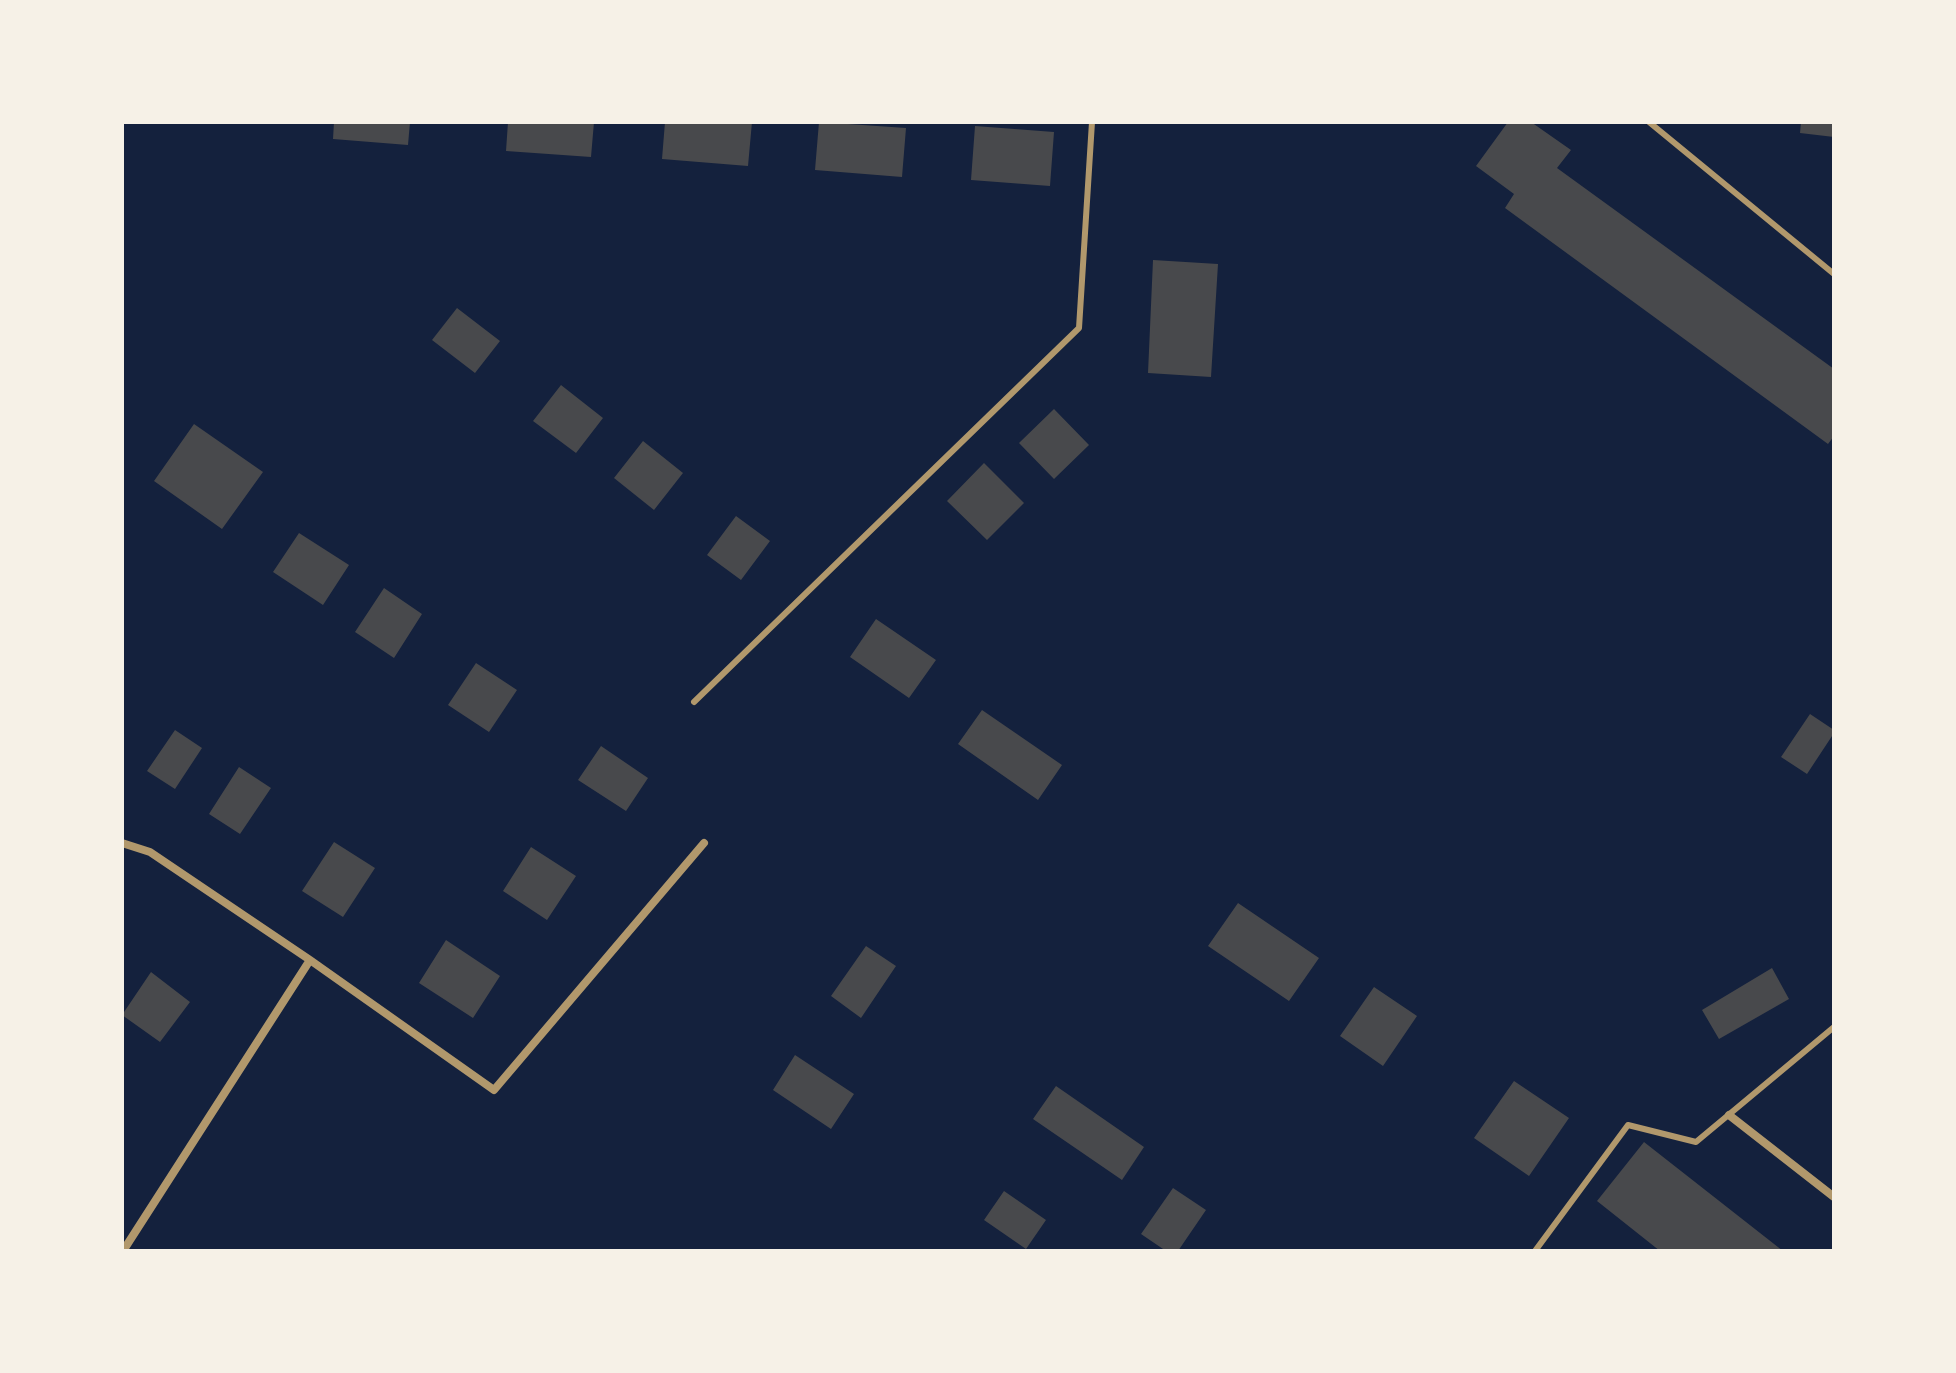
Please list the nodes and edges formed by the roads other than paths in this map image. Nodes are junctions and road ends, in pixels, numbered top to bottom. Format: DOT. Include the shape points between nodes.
graph roads {
  1 [pos="1092,122"];
  2 [pos="1649,122"];
  3 [pos="1834,274"];
  4 [pos="694,702"];
  5 [pos="122,843"];
  6 [pos="704,843"];
  7 [pos="310,960"];
  8 [pos="1834,1027"];
  9 [pos="1729,1115"];
  10 [pos="1834,1197"];
  11 [pos="123,1251"];
  12 [pos="1535,1251"];
  1 -- 4 [label="lane" via="1079,328"];
  2 -- 3 [label="lane"];
  5 -- 7 [label="street" via="150,852"];
  6 -- 7 [label="street" via="494,1090"];
  7 -- 11 [label="street"];
  8 -- 9 [label="lane"];
  9 -- 10 [label="street"];
  9 -- 12 [label="lane" via="1696,1142 1628,1125"];
}
